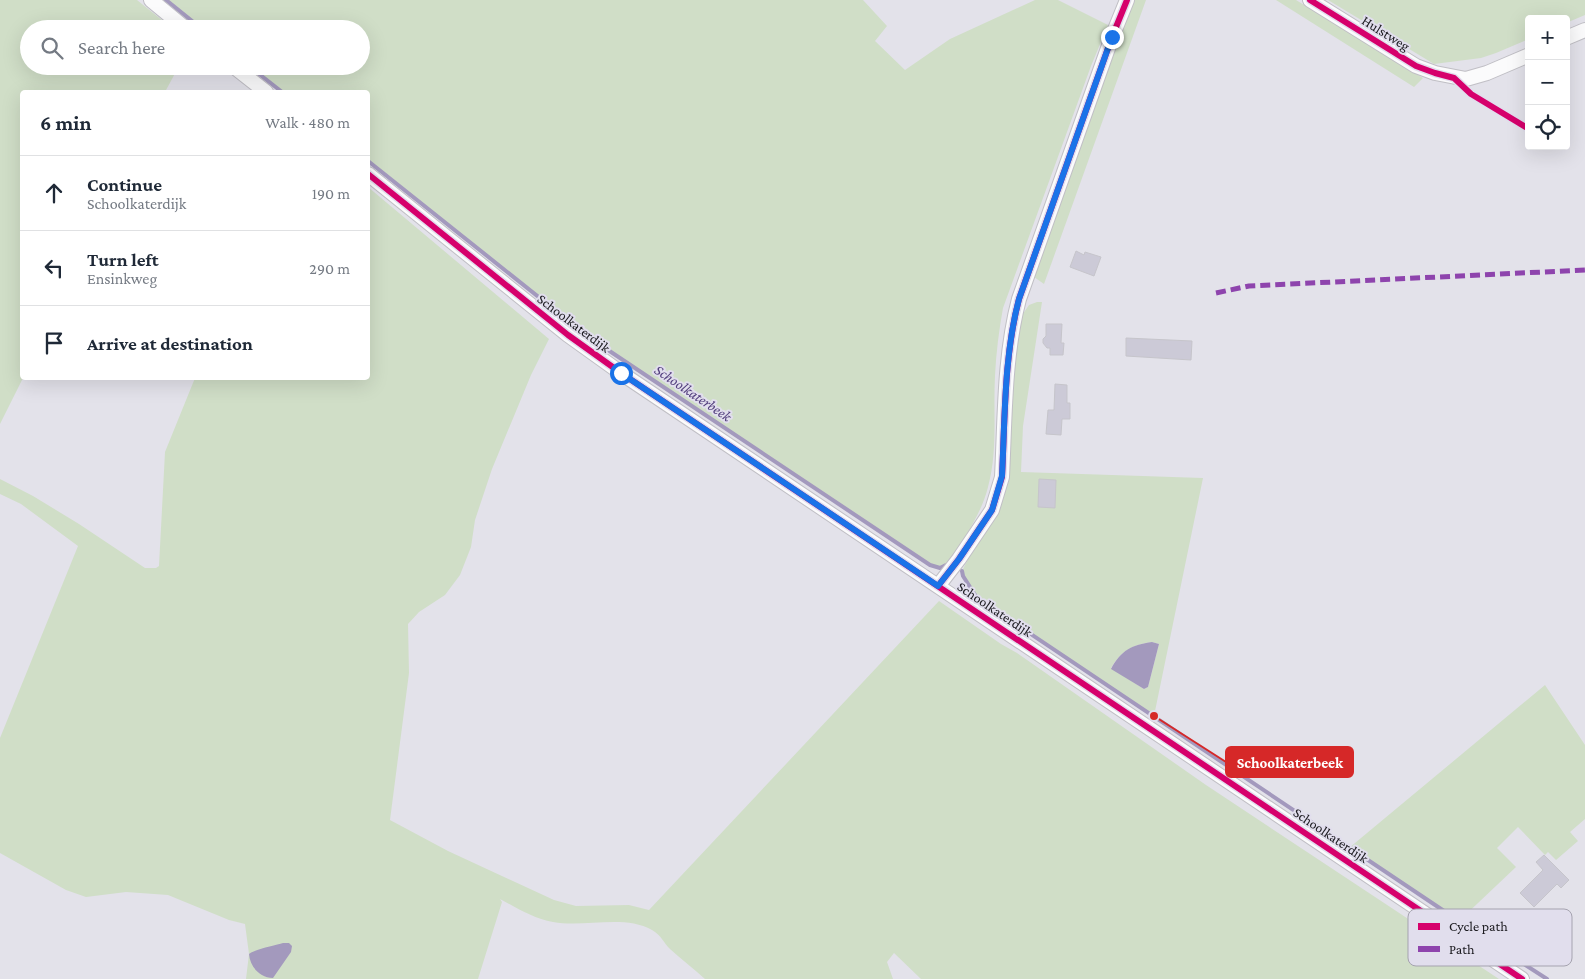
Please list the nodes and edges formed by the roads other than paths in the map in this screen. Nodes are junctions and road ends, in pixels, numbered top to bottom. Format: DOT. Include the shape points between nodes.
graph roads {
  1 [pos="151,0"];
  2 [pos="1127,0"];
  3 [pos="1310,0"];
  4 [pos="175,20"];
  5 [pos="1585,30"];
  6 [pos="1570,36"];
  7 [pos="1525,57"];
  8 [pos="244,75"];
  9 [pos="263,90"];
  10 [pos="370,176"];
  11 [pos="938,586"];
  12 [pos="1418,909"];
  13 [pos="1503,966"];
  14 [pos="1522,979"];
  1 -- 4 [label="street"];
  2 -- 11 [label="street" via="1012,324 1002,476 998,492 992,510"];
  3 -- 7 [label="street, Hulstweg" via="1416,66 1435,74 1466,79"];
  5 -- 6 [label="street"];
  8 -- 9 [label="street"];
  10 -- 11 [label="street, Schoolkaterdijk" via="568,335"];
  11 -- 12 [label="street, Schoolkaterdijk"];
  13 -- 14 [label="street, Schoolkaterdijk"];
}
